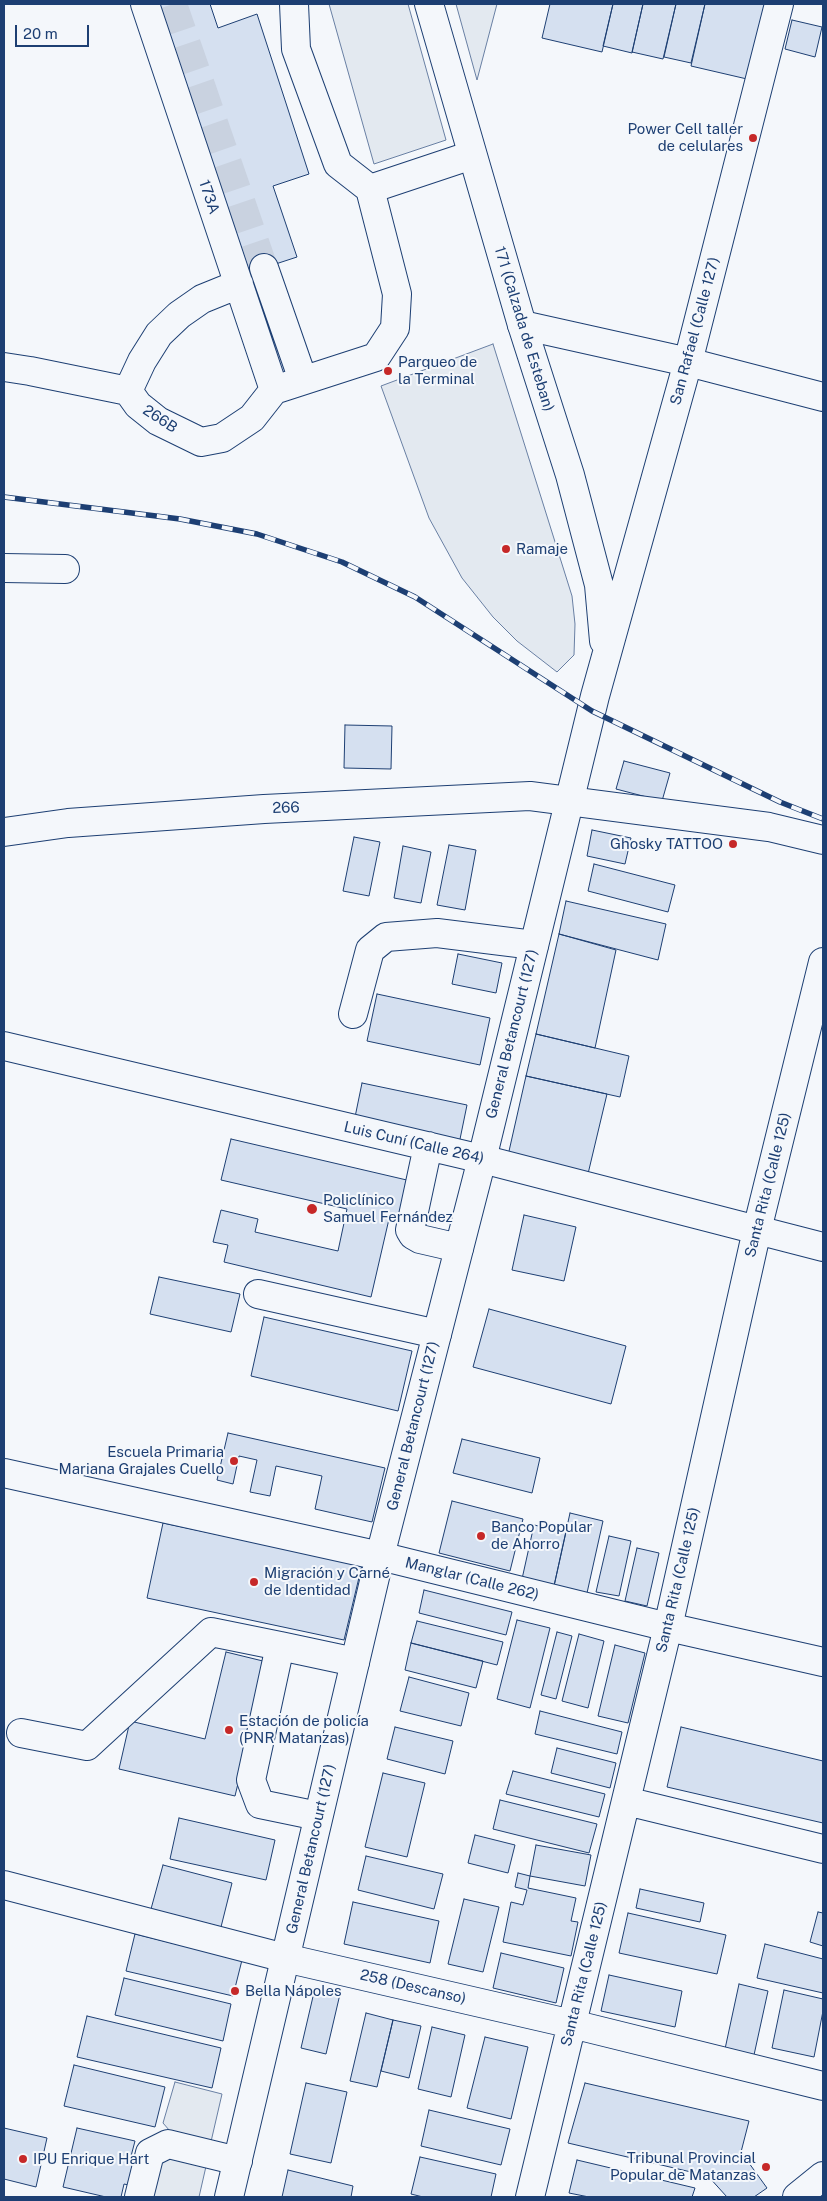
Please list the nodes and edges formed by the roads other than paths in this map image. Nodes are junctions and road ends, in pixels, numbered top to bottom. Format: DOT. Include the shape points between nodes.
graph roads {
  1 [pos="145,4"];
  2 [pos="294,4"];
  3 [pos="429,4"];
  4 [pos="778,4"];
  5 [pos="472,155"];
  6 [pos="370,189"];
  7 [pos="264,268"];
  8 [pos="238,284"];
  9 [pos="522,325"];
  10 [pos="688,362"];
  11 [pos="4,368"];
  12 [pos="303,380"];
  13 [pos="274,390"];
  14 [pos="128,391"];
  15 [pos="823,397"];
  16 [pos="4,568"];
  17 [pos="65,569"];
  18 [pos="606,657"];
  19 [pos="570,800"];
  20 [pos="4,832"];
  21 [pos="823,840"];
  22 [pos="534,945"];
  23 [pos="823,962"];
  24 [pos="354,1014"];
  25 [pos="4,1046"];
  26 [pos="428,1146"];
  27 [pos="482,1159"];
  28 [pos="757,1230"];
  29 [pos="823,1246"];
  30 [pos="459,1248"];
  31 [pos="258,1294"];
  32 [pos="437,1334"];
  33 [pos="4,1473"];
  34 [pos="380,1556"];
  35 [pos="668,1627"];
  36 [pos="280,1646"];
  37 [pos="355,1662"];
  38 [pos="823,1662"];
  39 [pos="20,1733"];
  40 [pos="626,1801"];
  41 [pos="318,1816"];
  42 [pos="823,1849"];
  43 [pos="4,1885"];
  44 [pos="285,1958"];
  45 [pos="572,2024"];
  46 [pos="823,2086"];
  47 [pos="238,2161"];
  48 [pos="823,2176"];
  49 [pos="139,2197"];
  50 [pos="229,2197"];
  51 [pos="530,2197"];
  52 [pos="797,2197"];
  1 -- 8 [label="main road, 173A"];
  2 -- 6 [label="main road" via="296,49 338,164"];
  3 -- 5 [label="main road, 171 (Calzada de Esteban)"];
  4 -- 10 [label="main road, San Rafael (Calle 127)"];
  5 -- 6 [label="main road"];
  5 -- 9 [label="main road, 171 (Calzada de Esteban)"];
  6 -- 12 [label="main road" via="397,294 394,328 376,357"];
  7 -- 12 [label="main road"];
  8 -- 13 [label="main road, 173A"];
  8 -- 14 [label="main road" via="202,299 159,334"];
  9 -- 10 [label="main road"];
  9 -- 18 [label="main road, 171 (Calzada de Esteban)" via="592,556 599,585"];
  10 -- 15 [label="main road"];
  10 -- 18 [label="main road, San Rafael (Calle 127)"];
  11 -- 14 [label="main road"];
  12 -- 13 [label="main road"];
  13 -- 14 [label="main road, 266B" via="252,418 222,438 201,442 158,421 138,405"];
  16 -- 17 [label="main road"];
  18 -- 19 [label="main road, General Betancourt (127)"];
  19 -- 20 [label="main road, 266" via="530,796 264,808"];
  19 -- 21 [label="main road, 266" via="769,827"];
  19 -- 22 [label="main road, General Betancourt (127)"];
  22 -- 24 [label="main road" via="437,933 386,937 370,950"];
  22 -- 27 [label="main road, General Betancourt (127)"];
  23 -- 28 [label="main road, Santa Rita (Calle 125)"];
  25 -- 26 [label="main road, Luis Cuní (Calle 264)"];
  26 -- 27 [label="main road, Luis Cuní (Calle 264)"];
  26 -- 30 [label="main road" via="410,1230 420,1239"];
  27 -- 28 [label="main road, Luis Cuní (Calle 264)"];
  27 -- 30 [label="main road, General Betancourt (127)"];
  28 -- 29 [label="main road, Luis Cuní (Calle 264)"];
  28 -- 35 [label="main road, Santa Rita (Calle 125)"];
  30 -- 32 [label="main road, General Betancourt (127)"];
  31 -- 32 [label="main road"];
  32 -- 34 [label="main road, General Betancourt (127)"];
  33 -- 34 [label="main road, Manglar (Calle 262)"];
  34 -- 35 [label="main road, Manglar (Calle 262)"];
  34 -- 37 [label="main road, General Betancourt (127)"];
  35 -- 38 [label="main road, Manglar (Calle 262)"];
  35 -- 40 [label="main road, Santa Rita (Calle 125)"];
  36 -- 37 [label="main road"];
  36 -- 39 [label="main road" via="211,1632 87,1746"];
  36 -- 41 [label="main road" via="251,1780 260,1804"];
  37 -- 41 [label="main road, General Betancourt (127)"];
  40 -- 42 [label="main road"];
  40 -- 45 [label="main road, Santa Rita (Calle 125)"];
  41 -- 44 [label="main road, General Betancourt (127)"];
  43 -- 44 [label="main road, 258 (Descanso)"];
  44 -- 45 [label="main road, 258 (Descanso)"];
  44 -- 47 [label="main road, General Betancourt (127)"];
  45 -- 46 [label="main road, 258 (Descanso)"];
  45 -- 51 [label="main road, Santa Rita (Calle 125)"];
  47 -- 49 [label="main road" via="168,2144 150,2153"];
  47 -- 50 [label="main road, General Betancourt (127)"];
  48 -- 52 [label="main road"];
}
